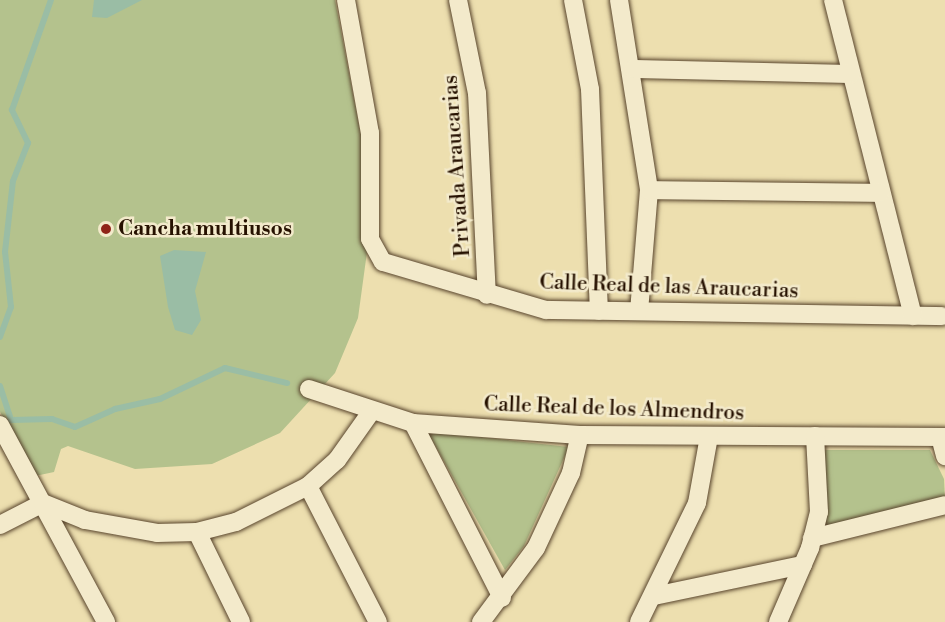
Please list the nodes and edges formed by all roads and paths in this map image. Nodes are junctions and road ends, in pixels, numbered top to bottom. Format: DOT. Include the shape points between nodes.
graph roads {
  1 [pos="346,0"];
  2 [pos="458,0"];
  3 [pos="573,0"];
  4 [pos="619,0"];
  5 [pos="833,0"];
  6 [pos="634,69"];
  7 [pos="851,74"];
  8 [pos="649,190"];
  9 [pos="880,193"];
  10 [pos="487,295"];
  11 [pos="599,311"];
  12 [pos="639,311"];
  13 [pos="913,316"];
  14 [pos="942,316"];
  15 [pos="309,389"];
  16 [pos="371,412"];
  17 [pos="413,423"];
  18 [pos="0,425"];
  19 [pos="580,435"];
  20 [pos="710,436"];
  21 [pos="815,436"];
  22 [pos="943,437"];
  23 [pos="945,456"];
  24 [pos="308,486"];
  25 [pos="43,503"];
  26 [pos="945,505"];
  27 [pos="0,525"];
  28 [pos="197,532"];
  29 [pos="812,538"];
  30 [pos="803,565"];
  31 [pos="654,596"];
  32 [pos="502,598"];
  33 [pos="106,622"];
  34 [pos="241,622"];
  35 [pos="378,622"];
  36 [pos="481,622"];
  37 [pos="639,622"];
  38 [pos="778,622"];
  1 -- 10 [label="street, Calle Real de las Araucarias" via="370,133 371,248 383,262"];
  2 -- 10 [label="street, Privada Araucarias" via="477,93"];
  3 -- 11 [label="street" via="590,88"];
  4 -- 6 [label="street"];
  5 -- 7 [label="street"];
  6 -- 7 [label="street"];
  6 -- 8 [label="street"];
  7 -- 9 [label="street"];
  8 -- 9 [label="street"];
  8 -- 12 [label="street"];
  9 -- 13 [label="street"];
  10 -- 11 [label="street, Calle Real de las Araucarias" via="546,310"];
  11 -- 12 [label="street, Calle Real de las Araucarias"];
  12 -- 13 [label="street, Calle Real de las Araucarias"];
  13 -- 14 [label="street, Calle Real de las Araucarias"];
  15 -- 16 [label="street, Calle Real de los Almendros"];
  16 -- 17 [label="street, Calle Real de los Almendros"];
  16 -- 24 [label="street" via="337,460"];
  17 -- 19 [label="street, Calle Real de los Almendros"];
  17 -- 32 [label="street"];
  18 -- 25 [label="street"];
  19 -- 20 [label="street, Calle Real de los Almendros"];
  19 -- 32 [label="street" via="556,508"];
  20 -- 21 [label="street, Calle Real de los Almendros"];
  20 -- 31 [label="street" via="697,503"];
  21 -- 22 [label="street, Calle Real de los Almendros"];
  21 -- 29 [label="street" via="819,512"];
  22 -- 23 [label="street"];
  24 -- 28 [label="street" via="236,522"];
  24 -- 35 [label="street"];
  25 -- 27 [label="street"];
  25 -- 28 [label="street" via="115,527"];
  25 -- 33 [label="street"];
  26 -- 29 [label="street"];
  28 -- 34 [label="street"];
  29 -- 30 [label="street"];
  30 -- 31 [label="street"];
  30 -- 38 [label="street"];
  31 -- 37 [label="street"];
  32 -- 36 [label="street"];
}
